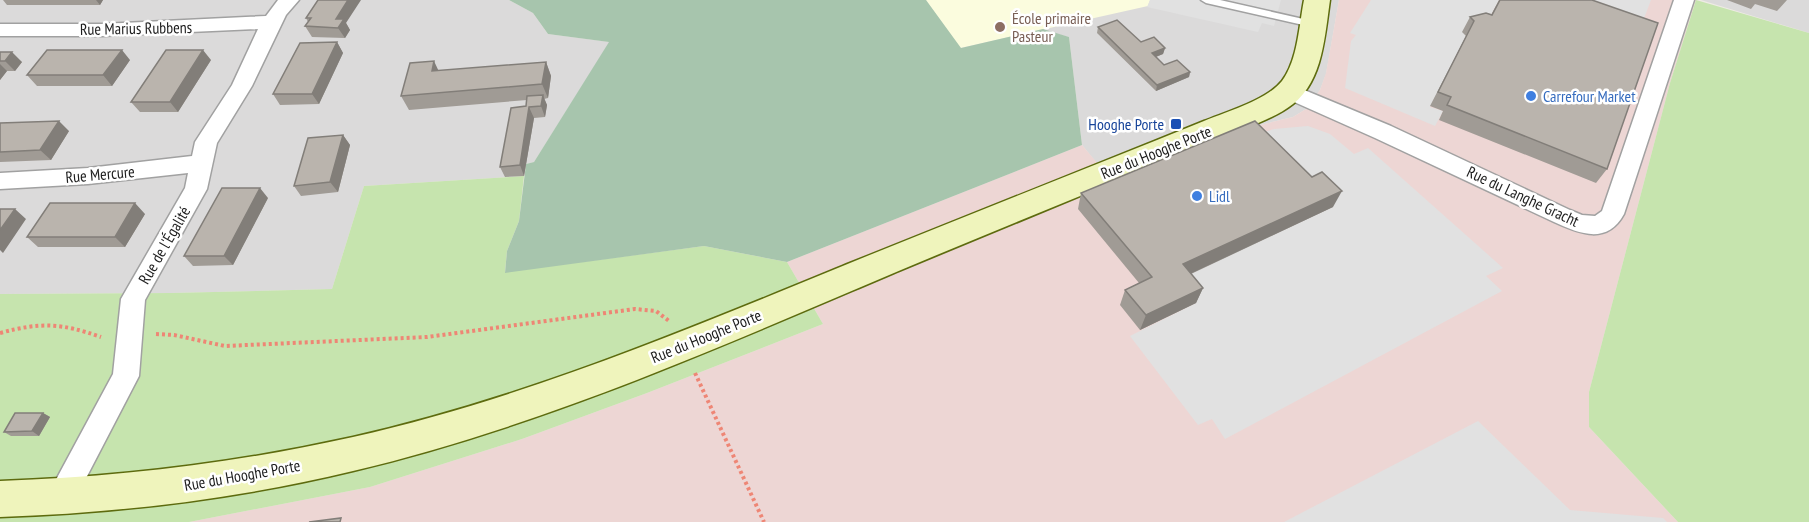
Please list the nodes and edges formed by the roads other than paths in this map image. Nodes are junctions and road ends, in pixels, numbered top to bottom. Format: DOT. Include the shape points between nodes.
graph roads {
  1 [pos="289,0"];
  2 [pos="1206,0"];
  3 [pos="1684,0"];
  4 [pos="1315,12"];
  5 [pos="272,22"];
  6 [pos="0,30"];
  7 [pos="1290,92"];
  8 [pos="200,163"];
  9 [pos="0,181"];
  10 [pos="62,498"];
  11 [pos="0,499"];
  1 -- 5 [label="street, Rue de l'Égalité"];
  2 -- 4 [label="lane"];
  3 -- 7 [label="street, Rue du Langhe Gracht" via="1612,214 1607,222 1597,225 1562,216"];
  4 -- 7 [label="street" via="1299,77"];
  5 -- 6 [label="street, Rue Marius Rubbens"];
  5 -- 8 [label="street, Rue de l'Égalité" via="245,81 206,142"];
  7 -- 10 [label="street, Rue du Hooghe Porte" via="1260,110 543,399 387,445 207,482"];
  8 -- 9 [label="street, Rue Mercure"];
  8 -- 10 [label="street, Rue de l'Égalité" via="196,189 133,299 126,376"];
  10 -- 11 [label="street, Rue du Hooghe Porte"];
}
